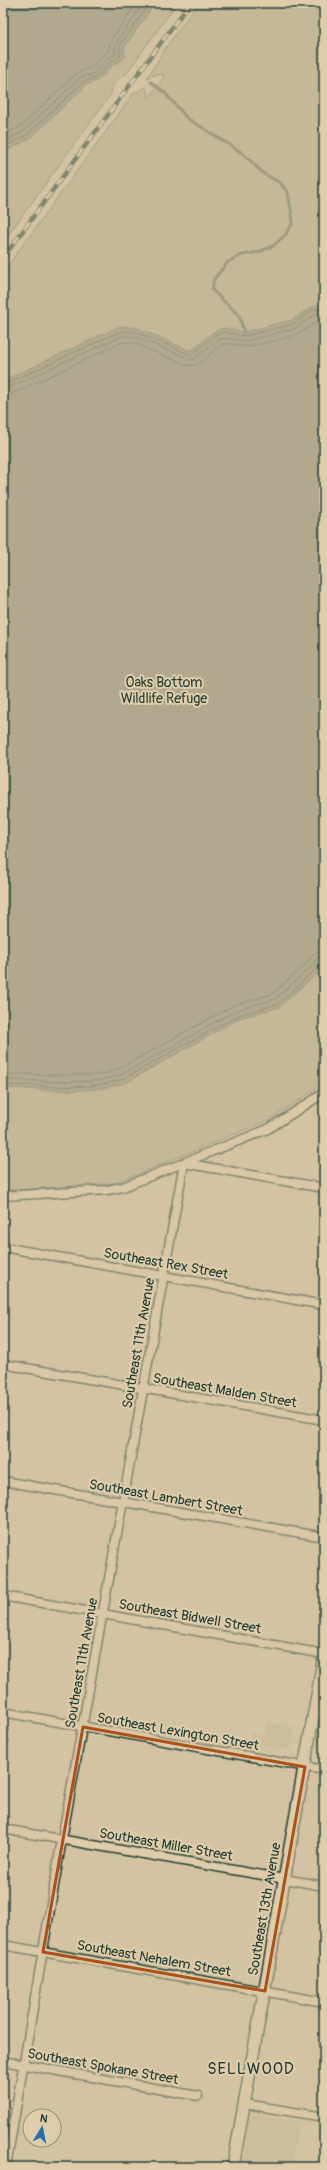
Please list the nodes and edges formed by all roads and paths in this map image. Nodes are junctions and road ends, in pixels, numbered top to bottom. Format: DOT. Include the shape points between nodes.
graph roads {
  1 [pos="324,1094"];
  2 [pos="184,1163"];
  3 [pos="324,1188"];
  4 [pos="3,1196"];
  5 [pos="3,1247"];
  6 [pos="163,1276"];
  7 [pos="324,1305"];
  8 [pos="3,1364"];
  9 [pos="142,1389"];
  10 [pos="324,1420"];
  11 [pos="3,1481"];
  12 [pos="123,1502"];
  13 [pos="324,1537"];
  14 [pos="3,1596"];
  15 [pos="102,1613"];
  16 [pos="324,1655"];
  17 [pos="3,1712"];
  18 [pos="83,1727"];
  19 [pos="305,1767"];
  20 [pos="324,1770"];
  21 [pos="3,1828"];
  22 [pos="62,1839"];
  23 [pos="285,1879"];
  24 [pos="324,1886"];
  25 [pos="3,1945"];
  26 [pos="43,1952"];
  27 [pos="265,1991"];
  28 [pos="324,2002"];
  29 [pos="3,2061"];
  30 [pos="23,2064"];
  31 [pos="198,2096"];
  32 [pos="245,2104"];
  33 [pos="324,2118"];
  34 [pos="6,2167"];
  35 [pos="234,2167"];
  1 -- 2 [label="street" via="268,1128"];
  2 -- 3 [label="street"];
  2 -- 4 [label="street" via="115,1189"];
  2 -- 6 [label="street, Southeast 11th Avenue"];
  5 -- 6 [label="street, Southeast Rex Street"];
  6 -- 7 [label="street, Southeast Rex Street"];
  6 -- 9 [label="street, Southeast 11th Avenue"];
  8 -- 9 [label="street, Southeast Malden Street"];
  9 -- 10 [label="street, Southeast Malden Street"];
  9 -- 12 [label="street, Southeast 11th Avenue"];
  11 -- 12 [label="street, Southeast Lambert Street"];
  12 -- 13 [label="street, Southeast Lambert Street"];
  12 -- 15 [label="street, Southeast 11th Avenue"];
  14 -- 15 [label="street, Southeast Bidwell Street"];
  15 -- 16 [label="street, Southeast Bidwell Street"];
  15 -- 18 [label="street, Southeast 11th Avenue"];
  16 -- 19 [label="street, Southeast 13th Avenue"];
  17 -- 18 [label="street, Southeast Lexington Street"];
  18 -- 19 [label="street, Southeast Lexington Street"];
  18 -- 22 [label="street, Southeast 11th Avenue"];
  19 -- 20 [label="street, Southeast Lexington Street"];
  19 -- 23 [label="street, Southeast 13th Avenue"];
  21 -- 22 [label="street, Southeast Miller Street"];
  22 -- 23 [label="street, Southeast Miller Street"];
  22 -- 26 [label="street, Southeast 11th Avenue"];
  23 -- 24 [label="street, Southeast Miller Street"];
  23 -- 27 [label="street, Southeast 13th Avenue"];
  25 -- 26 [label="street, Southeast Nehalem Street"];
  26 -- 27 [label="street, Southeast Nehalem Street"];
  26 -- 30 [label="street, Southeast 11th Avenue"];
  27 -- 28 [label="street, Southeast Nehalem Street"];
  27 -- 32 [label="street, Southeast 13th Avenue"];
  29 -- 30 [label="street, Southeast Spokane Street"];
  30 -- 31 [label="street, Southeast Spokane Street"];
  30 -- 34 [label="street, Southeast 11th Avenue"];
  32 -- 33 [label="street"];
  32 -- 35 [label="street, Southeast 13th Avenue"];
}
